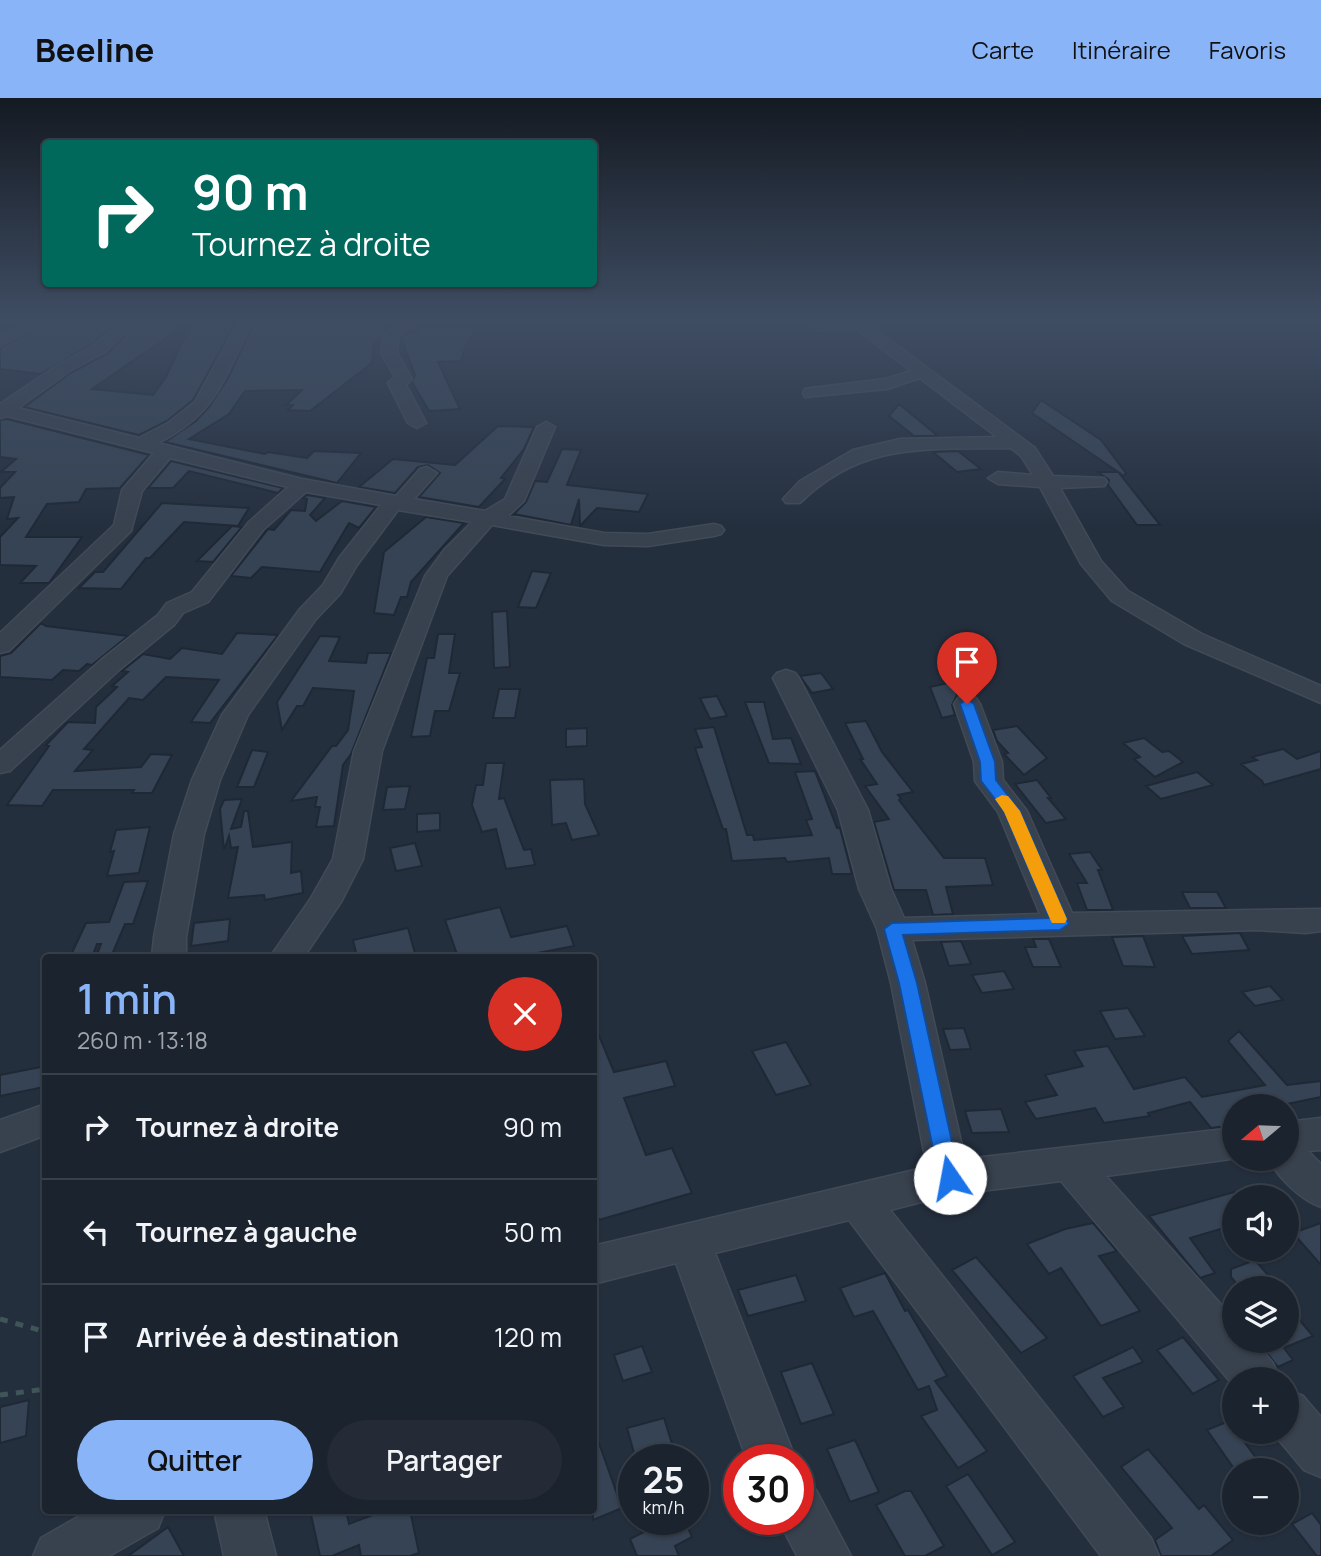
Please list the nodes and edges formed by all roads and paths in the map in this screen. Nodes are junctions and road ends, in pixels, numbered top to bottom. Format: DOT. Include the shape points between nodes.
graph roads {
  1 [pos="30,391"];
  2 [pos="210,391"];
  3 [pos="402,391"];
  4 [pos="828,391"];
  5 [pos="948,391"];
  6 [pos="811,393"];
  7 [pos="1,410"];
  8 [pos="417,423"];
  9 [pos="545,427"];
  10 [pos="1016,442"];
  11 [pos="144,443"];
  12 [pos="167,450"];
  13 [pos="1035,461"];
  14 [pos="427,473"];
  15 [pos="1047,482"];
  16 [pos="1097,482"];
  17 [pos="302,485"];
  18 [pos="793,499"];
  19 [pos="396,503"];
  20 [pos="489,517"];
  21 [pos="714,530"];
  22 [pos="0,646"];
  23 [pos="786,678"];
  24 [pos="1321,695"];
  25 [pos="967,704"];
  26 [pos="0,765"];
  27 [pos="1321,920"];
  28 [pos="1060,924"];
  29 [pos="892,929"];
  30 [pos="169,954"];
  31 [pos="289,954"];
  32 [pos="42,1120"];
  33 [pos="1321,1134"];
  34 [pos="0,1136"];
  35 [pos="1299,1137"];
  36 [pos="1222,1145"];
  37 [pos="1071,1164"];
  38 [pos="1299,1168"];
  39 [pos="950,1178"];
  40 [pos="1321,1190"];
  41 [pos="858,1200"];
  42 [pos="690,1242"];
  43 [pos="597,1264"];
  44 [pos="0,1319"];
  45 [pos="42,1331"];
  46 [pos="1247,1367"];
  47 [pos="42,1390"];
  48 [pos="0,1395"];
  49 [pos="1299,1427"];
  50 [pos="764,1444"];
  51 [pos="1321,1453"];
  52 [pos="133,1514"];
  53 [pos="240,1514"];
  54 [pos="813,1535"];
  55 [pos="58,1556"];
  56 [pos="250,1556"];
  57 [pos="825,1556"];
  58 [pos="1133,1556"];
  1 -- 7 [label="street"];
  2 -- 11 [label="street" via="182,424"];
  3 -- 8 [label="street"];
  4 -- 6 [label="street"];
  5 -- 10 [label="street"];
  7 -- 11 [label="street"];
  9 -- 20 [label="street" via="514,501"];
  10 -- 13 [label="street"];
  10 -- 18 [label="street" via="900,445 860,454 807,485"];
  11 -- 12 [label="street"];
  12 -- 17 [label="street"];
  12 -- 22 [label="street" via="132,490 124,527"];
  13 -- 15 [label="street"];
  13 -- 15 [label="street" via="992,473"];
  14 -- 19 [label="street"];
  15 -- 16 [label="street"];
  15 -- 24 [label="street" via="1092,564 1120,596 1193,639"];
  17 -- 19 [label="street"];
  17 -- 26 [label="street" via="256,526 200,597 175,608"];
  19 -- 20 [label="street"];
  19 -- 30 [label="street" via="235,715 206,780 189,834"];
  20 -- 21 [label="street" via="624,541"];
  20 -- 31 [label="street" via="450,555 436,576 368,751 348,859"];
  23 -- 29 [label="street" via="853,810 875,889"];
  25 -- 28 [label="street" via="988,762 989,781 1012,811"];
  27 -- 28 [label="street"];
  28 -- 29 [label="street"];
  29 -- 39 [label="street"];
  32 -- 34 [label="street"];
  33 -- 35 [label="street"];
  36 -- 37 [label="street"];
  37 -- 39 [label="street"];
  37 -- 46 [label="street"];
  38 -- 40 [label="street"];
  39 -- 41 [label="street"];
  41 -- 42 [label="street"];
  41 -- 58 [label="street"];
  42 -- 43 [label="street"];
  42 -- 50 [label="street"];
  44 -- 45 [label="path"];
  47 -- 48 [label="path"];
  49 -- 51 [label="street"];
  52 -- 55 [label="street"];
  53 -- 56 [label="street"];
  54 -- 57 [label="street"];
}
